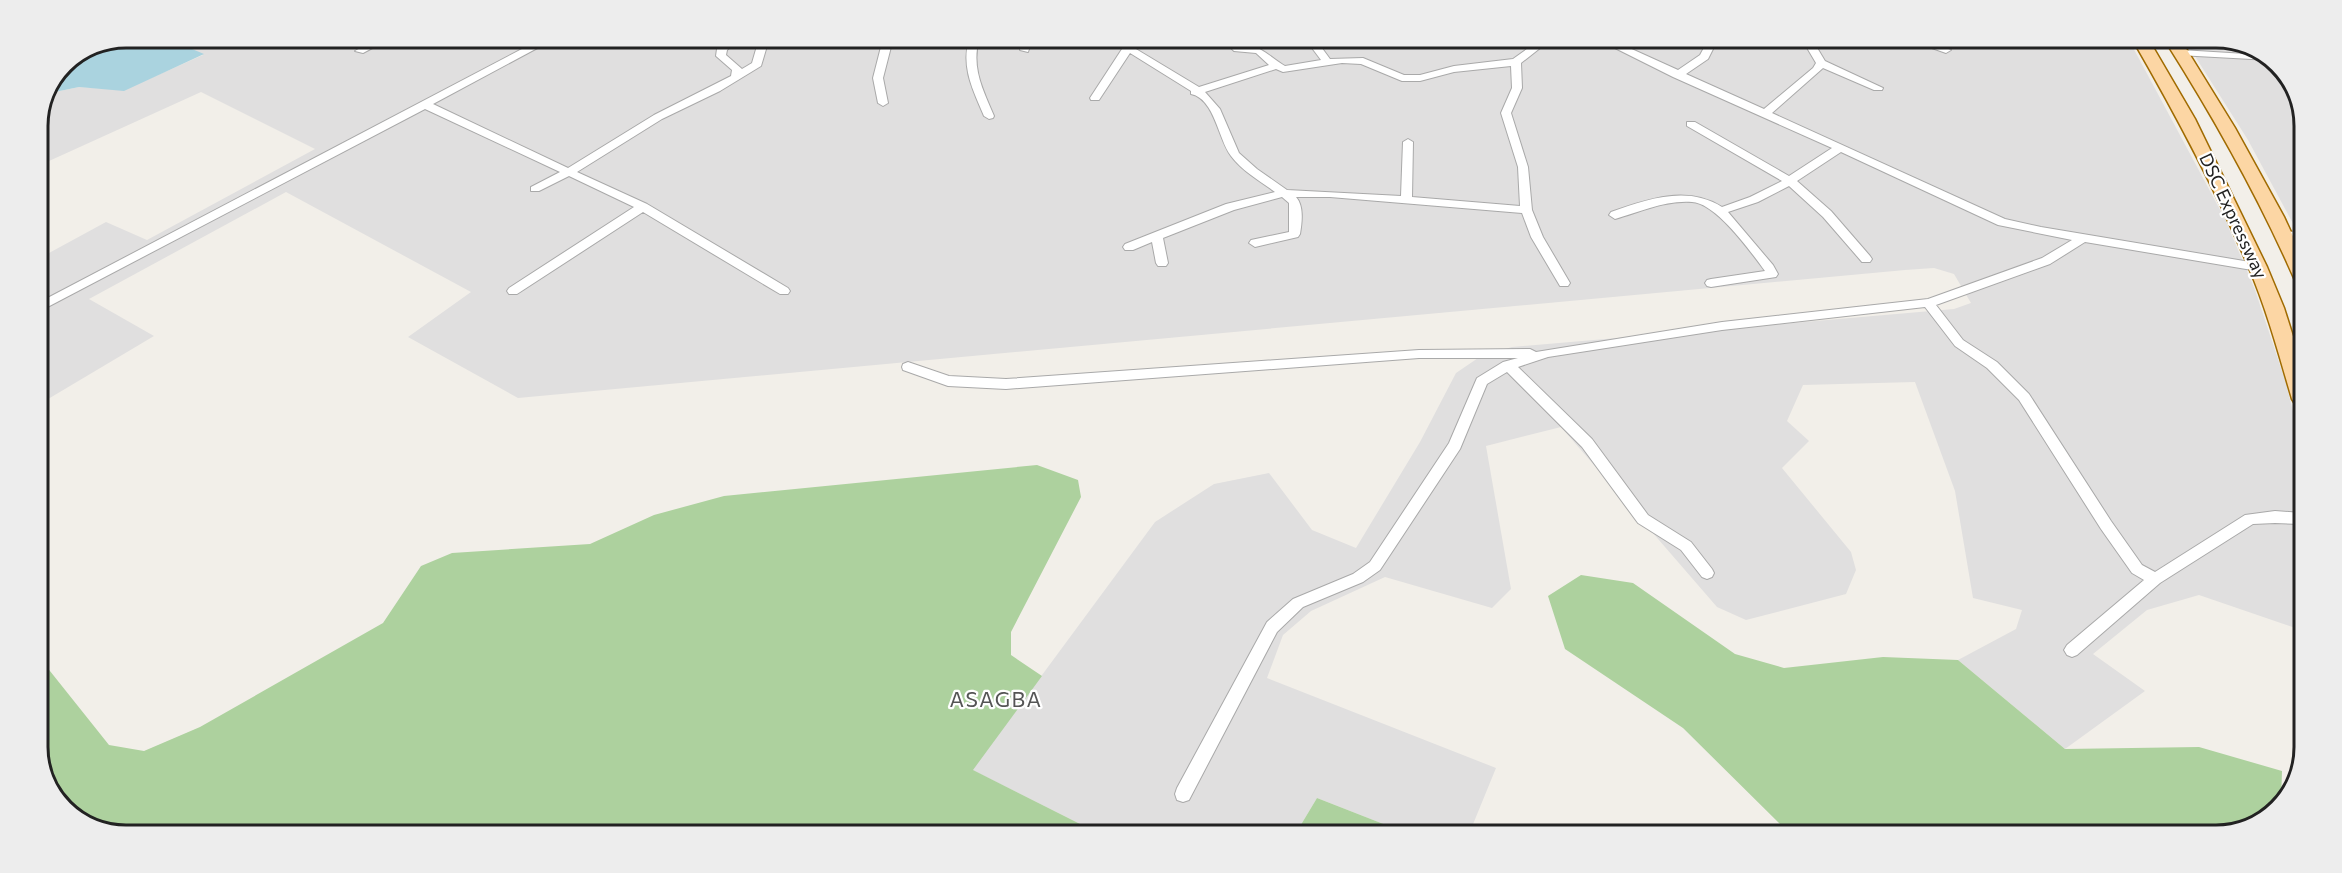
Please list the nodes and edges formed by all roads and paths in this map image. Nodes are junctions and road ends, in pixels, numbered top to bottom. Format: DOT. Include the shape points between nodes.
graph roads {
  1 [pos="366,48"];
  2 [pos="532,48"];
  3 [pos="723,48"];
  4 [pos="761,48"];
  5 [pos="886,48"];
  6 [pos="971,48"];
  7 [pos="1128,48"];
  8 [pos="1317,48"];
  9 [pos="1535,48"];
  10 [pos="1621,48"];
  11 [pos="1709,48"];
  12 [pos="1812,48"];
  13 [pos="1937,48"];
  14 [pos="2146,48"];
  15 [pos="2178,48"];
  16 [pos="2185,48"];
  17 [pos="1237,49"];
  18 [pos="360,51"];
  19 [pos="1946,51"];
  20 [pos="2251,56"];
  21 [pos="1327,62"];
  22 [pos="1516,62"];
  23 [pos="1821,63"];
  24 [pos="1276,66"];
  25 [pos="1677,75"];
  26 [pos="736,77"];
  27 [pos="1878,88"];
  28 [pos="1195,92"];
  29 [pos="1095,98"];
  30 [pos="883,103"];
  31 [pos="426,105"];
  32 [pos="1765,114"];
  33 [pos="989,116"];
  34 [pos="1691,124"];
  35 [pos="1408,142"];
  36 [pos="1840,148"];
  37 [pos="570,172"];
  38 [pos="1791,182"];
  39 [pos="535,189"];
  40 [pos="1283,193"];
  41 [pos="1406,200"];
  42 [pos="643,207"];
  43 [pos="1526,210"];
  44 [pos="1722,211"];
  45 [pos="1615,215"];
  46 [pos="2286,236"];
  47 [pos="2294,236"];
  48 [pos="1157,237"];
  49 [pos="2084,237"];
  50 [pos="1255,243"];
  51 [pos="1129,247"];
  52 [pos="2294,256"];
  53 [pos="1866,259"];
  54 [pos="1162,264"];
  55 [pos="2258,267"];
  56 [pos="1712,283"];
  57 [pos="1564,284"];
  58 [pos="513,291"];
  59 [pos="784,291"];
  60 [pos="48,303"];
  61 [pos="1928,303"];
  62 [pos="1548,353"];
  63 [pos="1508,365"];
  64 [pos="908,367"];
  65 [pos="2294,373"];
  66 [pos="2294,518"];
  67 [pos="1707,573"];
  68 [pos="2155,579"];
  69 [pos="2072,650"];
  70 [pos="1183,794"];
  1 -- 18 [label="street"];
  2 -- 31 [label="street"];
  3 -- 26 [label="street" via="721,56 737,69"];
  4 -- 26 [label="street" via="757,64"];
  5 -- 30 [label="street" via="878,78"];
  6 -- 33 [label="street" via="969,67"];
  7 -- 28 [label="street"];
  7 -- 29 [label="street"];
  8 -- 21 [label="street"];
  9 -- 22 [label="street"];
  10 -- 25 [label="street"];
  11 -- 25 [label="street" via="1704,57"];
  12 -- 23 [label="street"];
  13 -- 19 [label="street"];
  14 -- 55 [label="main road, DSC Expressway" via="2187,119"];
  15 -- 46 [label="main road, DSC Expressway" via="2234,139"];
  16 -- 20 [label="street"];
  17 -- 24 [label="street" via="1262,52"];
  21 -- 22 [label="street" via="1363,61 1411,79"];
  21 -- 24 [label="street" via="1283,69"];
  22 -- 43 [label="street" via="1517,88 1506,113 1523,167"];
  23 -- 27 [label="street"];
  23 -- 32 [label="street"];
  24 -- 28 [label="street"];
  25 -- 32 [label="street"];
  26 -- 37 [label="street" via="712,93 660,116"];
  28 -- 40 [label="street" via="1210,104 1237,158"];
  31 -- 37 [label="street"];
  31 -- 60 [label="street"];
  32 -- 36 [label="street"];
  34 -- 38 [label="street"];
  35 -- 41 [label="street"];
  36 -- 38 [label="street"];
  36 -- 49 [label="street" via="2002,222"];
  37 -- 39 [label="street"];
  37 -- 42 [label="street"];
  38 -- 44 [label="street" via="1760,199"];
  38 -- 53 [label="street" via="1827,214"];
  40 -- 41 [label="street"];
  40 -- 48 [label="street" via="1230,207"];
  40 -- 50 [label="street" via="1295,202 1293,234"];
  41 -- 43 [label="street"];
  42 -- 58 [label="street"];
  42 -- 59 [label="street"];
  43 -- 57 [label="street"];
  44 -- 45 [label="street" via="1692,198 1645,204"];
  44 -- 56 [label="street" via="1772,274"];
  46 -- 47 [label="street"];
  46 -- 52 [label="main road, DSC Expressway"];
  48 -- 51 [label="street"];
  48 -- 54 [label="street"];
  49 -- 55 [label="street"];
  49 -- 61 [label="street" via="2066,252 2037,266"];
  55 -- 65 [label="main road, DSC Expressway"];
  61 -- 62 [label="street" via="1722,326"];
  61 -- 68 [label="street" via="1959,343 1992,364 2024,397 2106,525 2137,568"];
  62 -- 63 [label="street"];
  62 -- 64 [label="street" via="1419,354 1006,384 948,381"];
  63 -- 67 [label="street" via="1587,443 1642,519 1686,546"];
  63 -- 70 [label="street" via="1482,381 1455,445 1376,566 1358,578 1298,603 1272,627"];
  66 -- 68 [label="street" via="2250,519"];
  68 -- 69 [label="street"];
}
